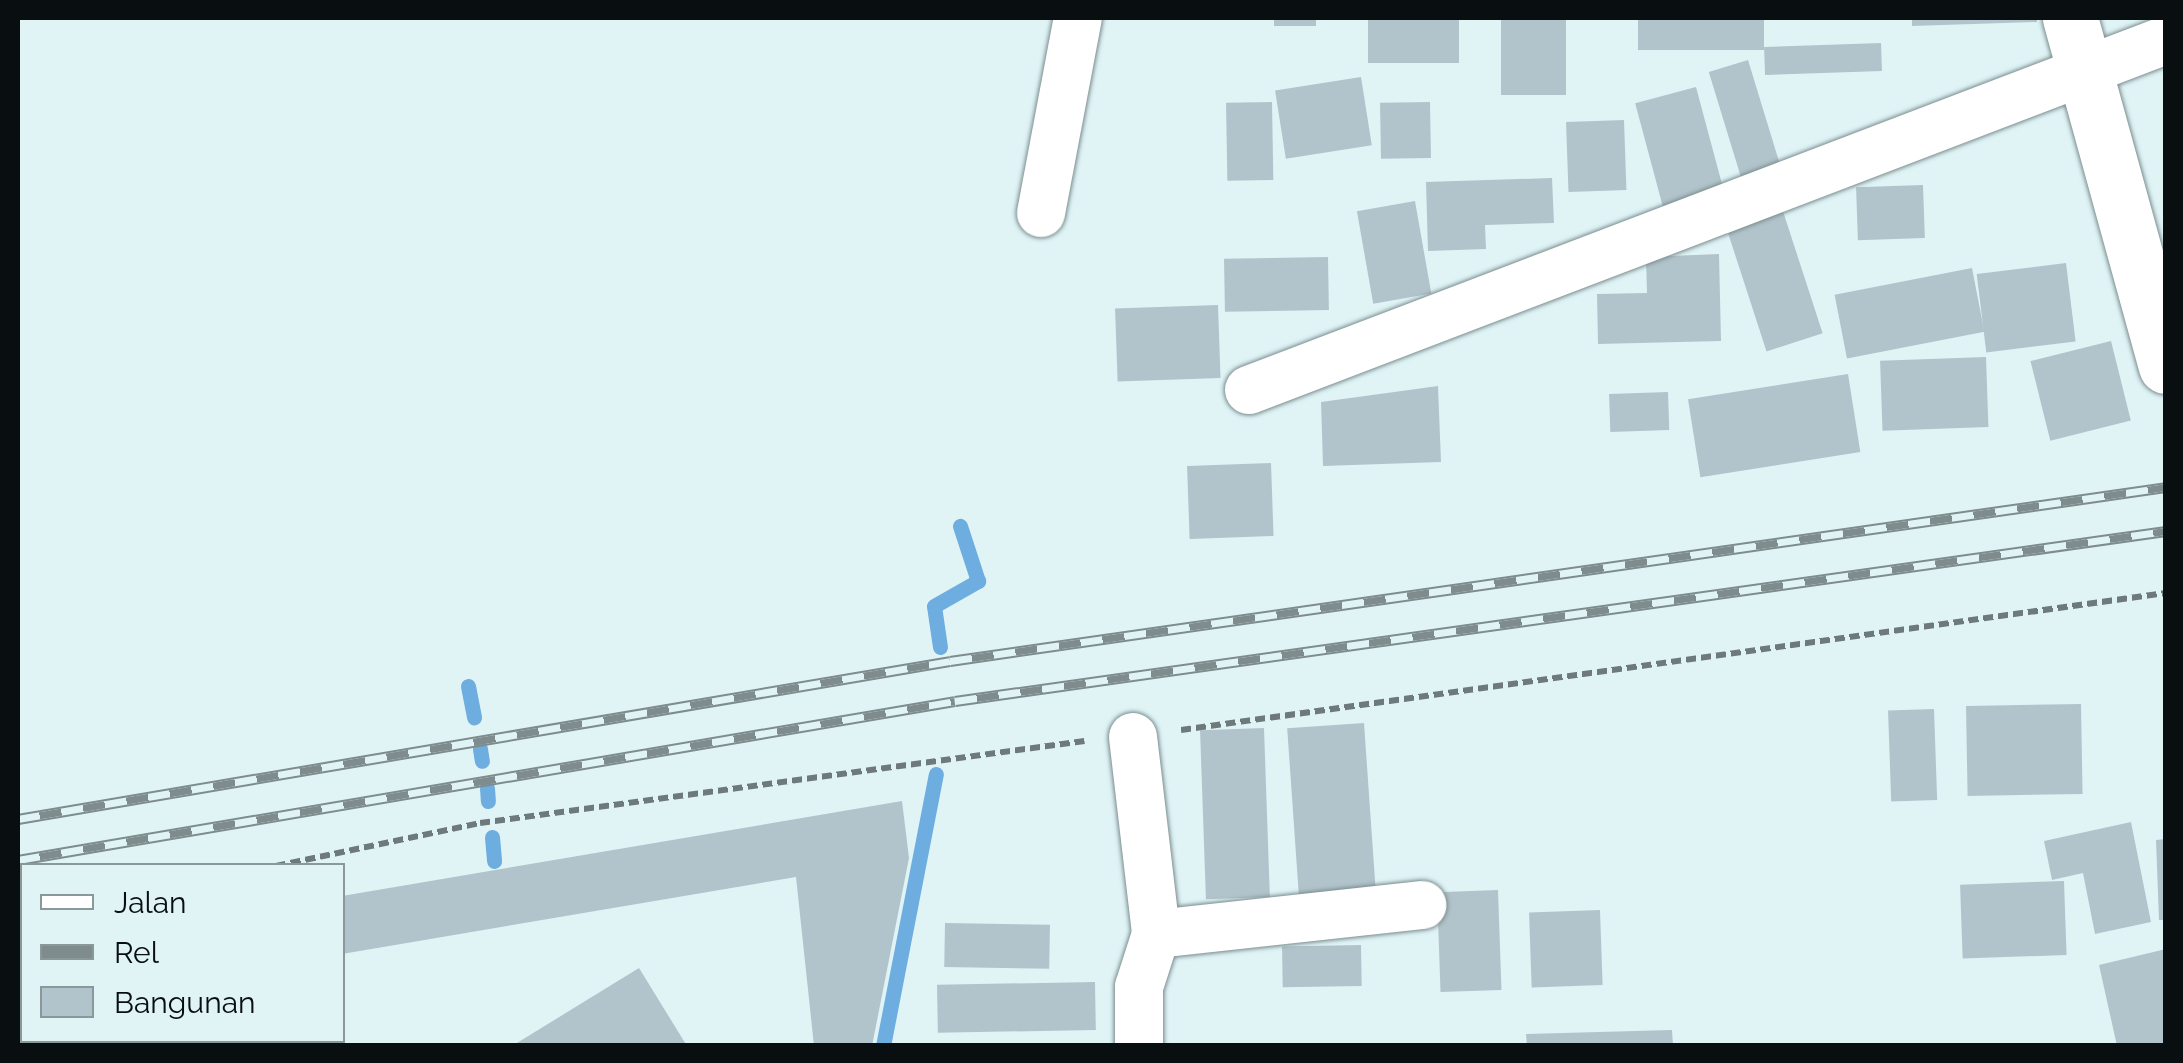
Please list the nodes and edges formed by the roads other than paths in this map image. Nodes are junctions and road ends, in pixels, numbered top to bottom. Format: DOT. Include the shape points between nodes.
graph roads {
  1 [pos="1078,18"];
  2 [pos="2166,40"];
  3 [pos="2076,42"];
  4 [pos="1041,213"];
  5 [pos="2166,366"];
  6 [pos="1248,390"];
  7 [pos="1133,737"];
  8 [pos="1422,905"];
  9 [pos="1156,934"];
  10 [pos="1140,1046"];
  1 -- 4 [label="street"];
  2 -- 3 [label="street"];
  3 -- 5 [label="main road"];
  3 -- 6 [label="street"];
  7 -- 9 [label="street"];
  8 -- 9 [label="street"];
  9 -- 10 [label="street" via="1139,987"];
}
